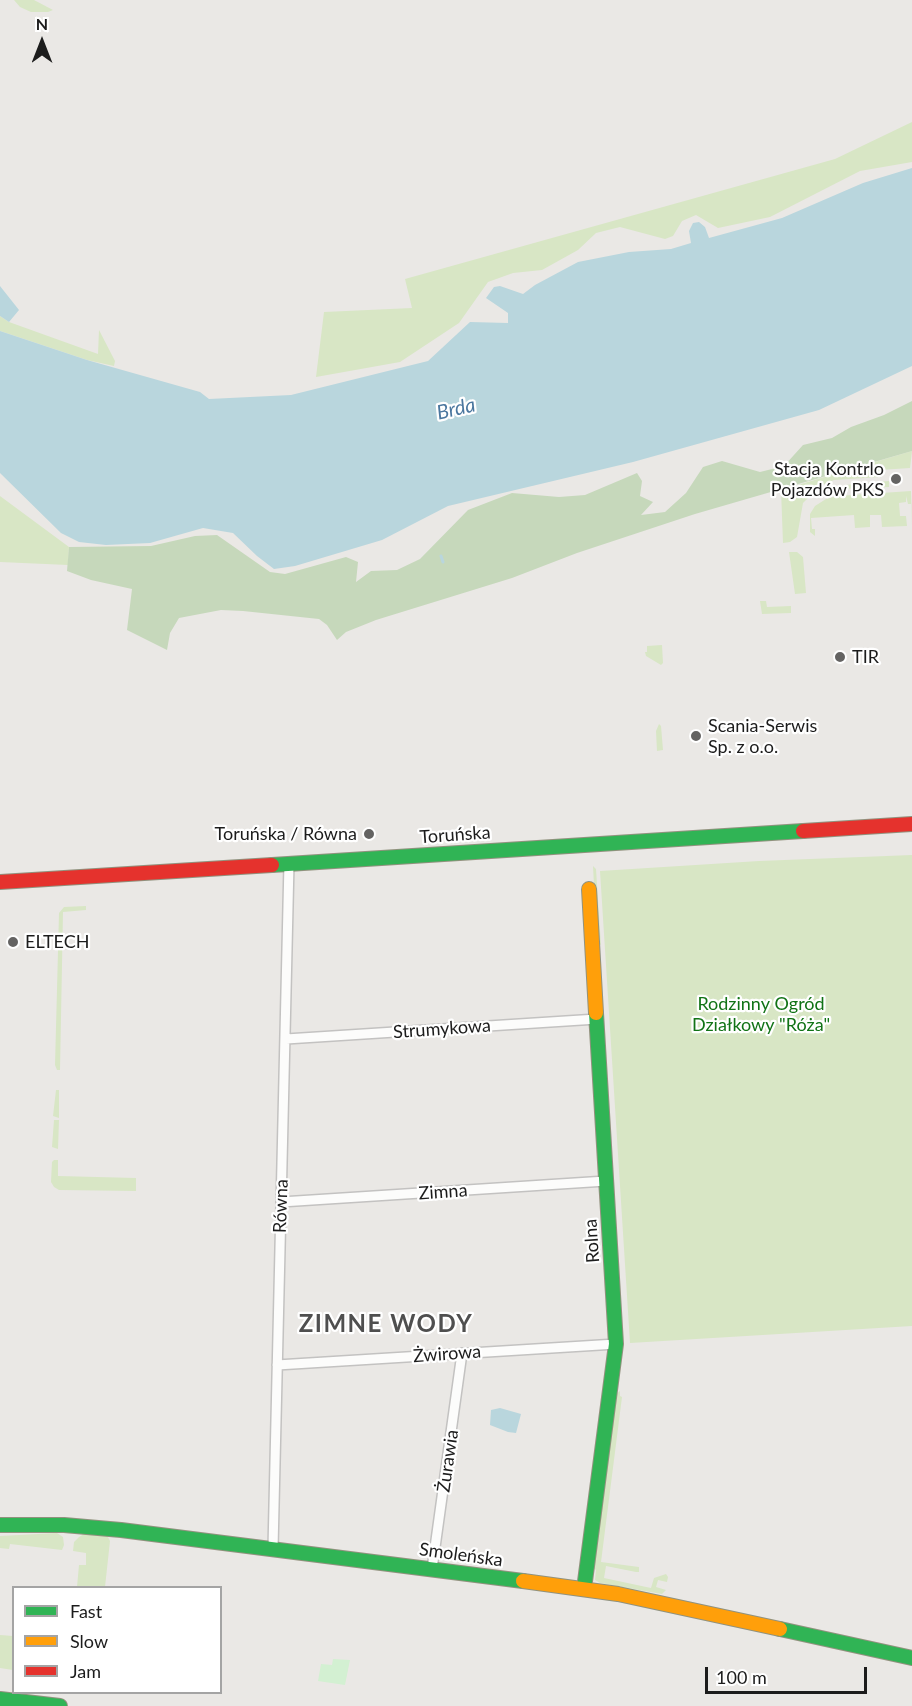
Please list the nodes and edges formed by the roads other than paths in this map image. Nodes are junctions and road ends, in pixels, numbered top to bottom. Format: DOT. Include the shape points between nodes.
graph roads {
  1 [pos="912,824"];
  2 [pos="288,863"];
  3 [pos="0,882"];
  4 [pos="589,889"];
  5 [pos="597,1019"];
  6 [pos="286,1039"];
  7 [pos="606,1181"];
  8 [pos="281,1202"];
  9 [pos="616,1344"];
  10 [pos="462,1353"];
  11 [pos="277,1365"];
  12 [pos="0,1525"];
  13 [pos="273,1548"];
  14 [pos="432,1569"];
  15 [pos="584,1589"];
  16 [pos="912,1658"];
  17 [pos="0,1699"];
  18 [pos="60,1706"];
  1 -- 2 [label="street, Toruńska"];
  2 -- 3 [label="street, Toruńska"];
  2 -- 6 [label="street, Równa"];
  4 -- 5 [label="street, Rolna"];
  5 -- 6 [label="street, Strumykowa"];
  5 -- 7 [label="street, Rolna"];
  6 -- 8 [label="street, Równa"];
  7 -- 8 [label="street, Zimna"];
  7 -- 9 [label="street, Rolna"];
  8 -- 11 [label="street, Równa"];
  9 -- 10 [label="street, Żwirowa"];
  9 -- 15 [label="street, Rolna"];
  10 -- 11 [label="street, Żwirowa"];
  10 -- 14 [label="street, Żurawia"];
  11 -- 13 [label="street, Równa"];
  12 -- 13 [label="street, Smoleńska" via="64,1525"];
  13 -- 14 [label="street, Smoleńska"];
  14 -- 15 [label="street, Smoleńska"];
  15 -- 16 [label="street, Smoleńska"];
  17 -- 18 [label="street"];
}
